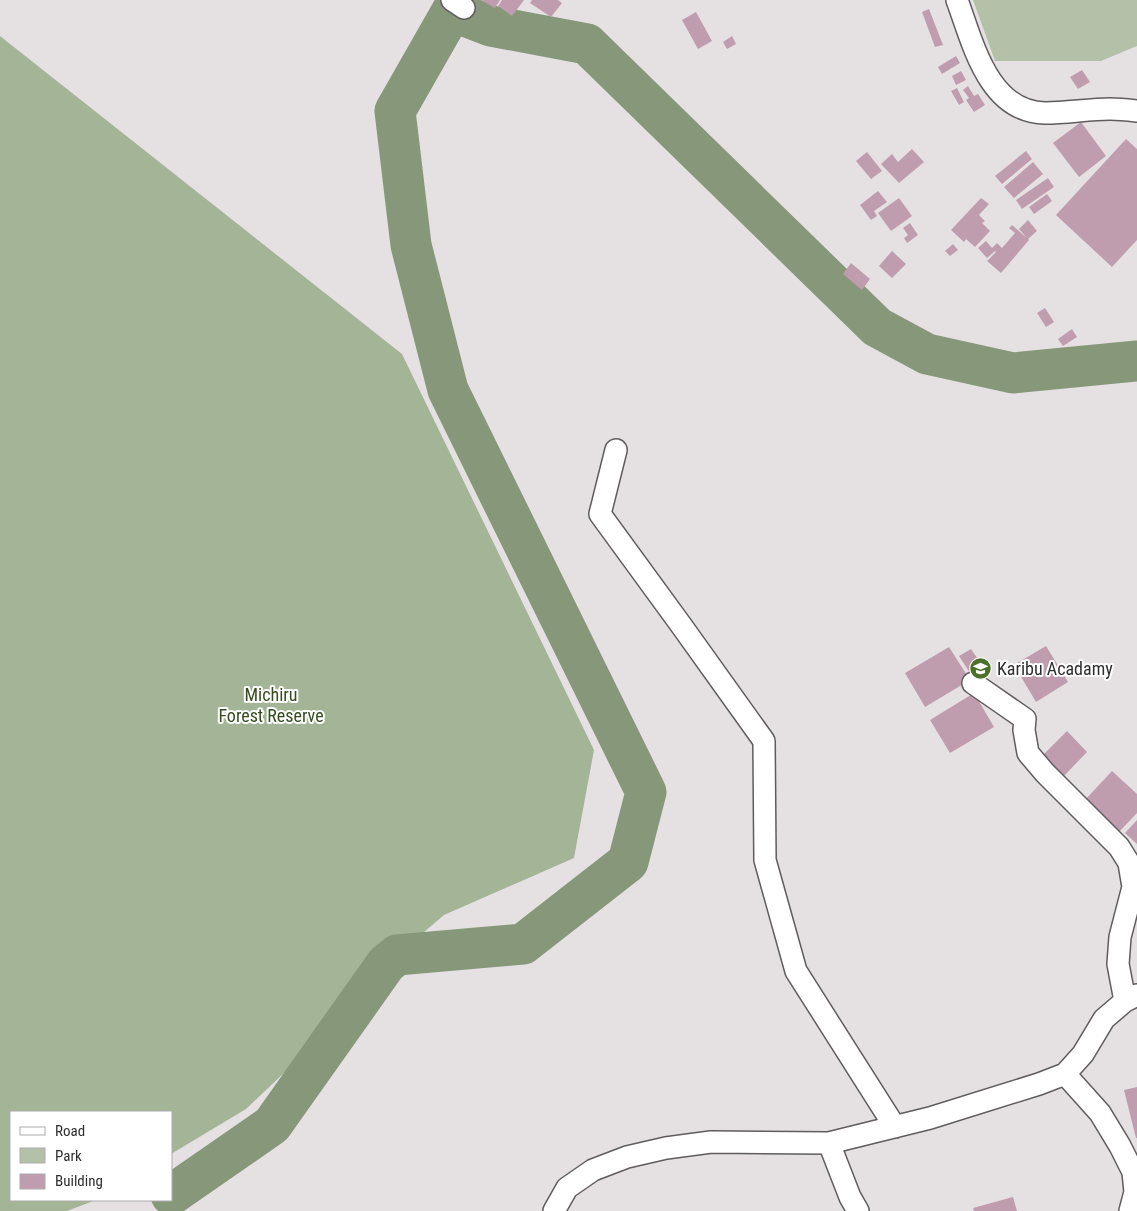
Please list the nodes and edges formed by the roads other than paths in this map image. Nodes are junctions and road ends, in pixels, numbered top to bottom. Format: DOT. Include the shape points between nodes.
graph roads {
  1 [pos="958,0"];
  2 [pos="1137,111"];
  3 [pos="616,450"];
  4 [pos="973,683"];
  5 [pos="1131,998"];
  6 [pos="1065,1074"];
  7 [pos="894,1127"];
  8 [pos="829,1144"];
  9 [pos="554,1211"];
  10 [pos="858,1211"];
  11 [pos="1130,1211"];
  1 -- 2 [label="street" via="989,79 1017,107 1044,113 1110,109"];
  3 -- 7 [label="street" via="600,514 764,741 765,860 796,971"];
  4 -- 5 [label="street" via="1025,719 1028,753 1119,847 1129,863 1133,887 1120,937 1118,964"];
  5 -- 6 [label="street" via="1104,1019 1083,1054"];
  6 -- 7 [label="street"];
  6 -- 11 [label="street" via="1100,1113 1133,1172 1135,1192"];
  7 -- 8 [label="street"];
  8 -- 9 [label="street" via="710,1142 627,1157 593,1170 567,1188"];
  8 -- 10 [label="street"];
}
